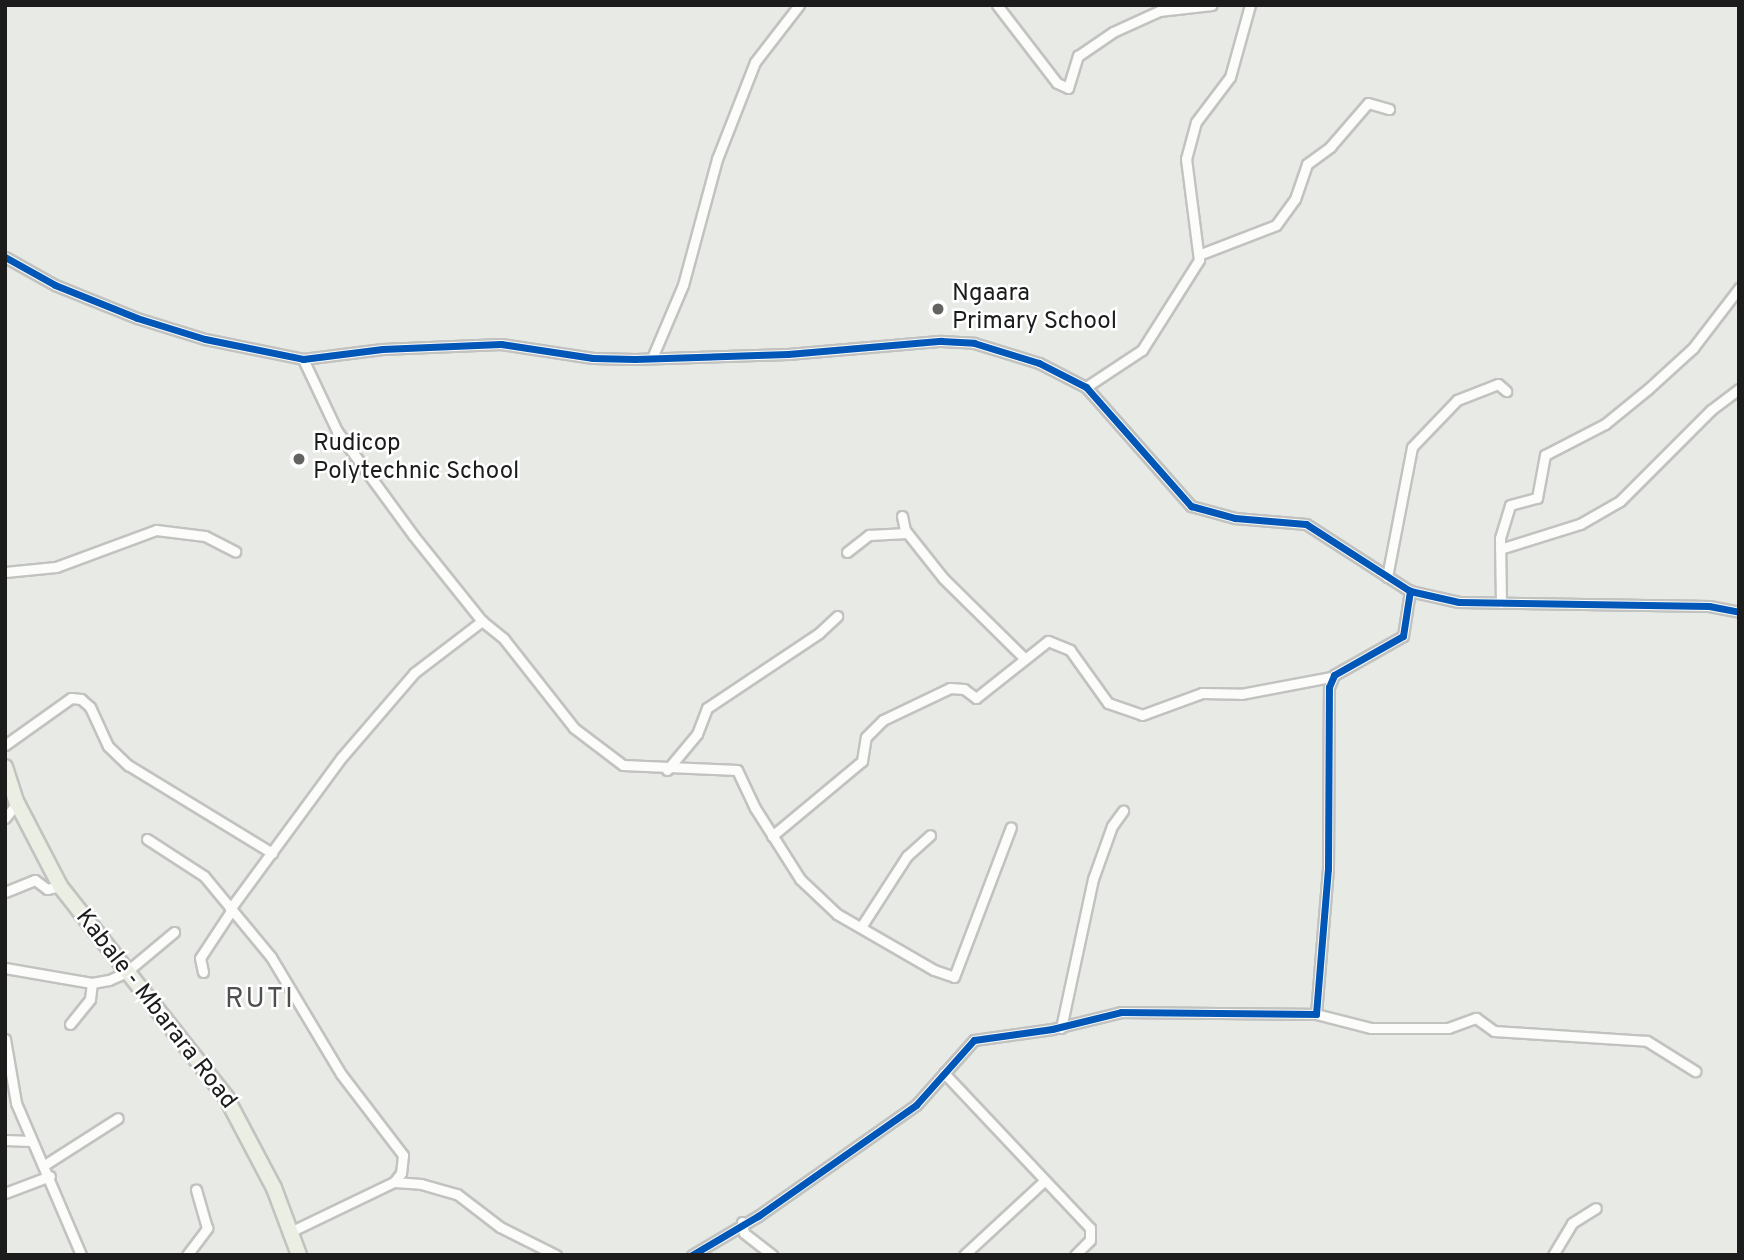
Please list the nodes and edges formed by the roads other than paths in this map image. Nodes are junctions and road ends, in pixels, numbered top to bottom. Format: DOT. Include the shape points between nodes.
graph roads {
  1 [pos="799,5"];
  2 [pos="997,5"];
  3 [pos="1212,5"];
  4 [pos="1250,5"];
  5 [pos="1389,109"];
  6 [pos="1201,254"];
  7 [pos="5,257"];
  8 [pos="1739,288"];
  9 [pos="652,358"];
  10 [pos="303,359"];
  11 [pos="1086,387"];
  12 [pos="1739,389"];
  13 [pos="1506,391"];
  14 [pos="902,516"];
  15 [pos="906,533"];
  16 [pos="1500,549"];
  17 [pos="235,551"];
  18 [pos="847,552"];
  19 [pos="5,572"];
  20 [pos="1387,577"];
  21 [pos="1410,591"];
  22 [pos="1501,603"];
  23 [pos="1739,612"];
  24 [pos="837,616"];
  25 [pos="482,621"];
  26 [pos="1025,659"];
  27 [pos="1331,677"];
  28 [pos="5,745"];
  29 [pos="667,770"];
  30 [pos="6,774"];
  31 [pos="18,803"];
  32 [pos="1123,811"];
  33 [pos="5,818"];
  34 [pos="1011,827"];
  35 [pos="930,835"];
  36 [pos="772,836"];
  37 [pos="146,839"];
  38 [pos="272,853"];
  39 [pos="60,886"];
  40 [pos="5,892"];
  41 [pos="230,910"];
  42 [pos="861,927"];
  43 [pos="174,932"];
  44 [pos="5,968"];
  45 [pos="125,972"];
  46 [pos="203,972"];
  47 [pos="92,983"];
  48 [pos="1315,1014"];
  49 [pos="70,1024"];
  50 [pos="1061,1028"];
  51 [pos="5,1039"];
  52 [pos="1695,1071"];
  53 [pos="944,1073"];
  54 [pos="118,1118"];
  55 [pos="5,1140"];
  56 [pos="32,1141"];
  57 [pos="46,1164"];
  58 [pos="50,1176"];
  59 [pos="1044,1181"];
  60 [pos="394,1182"];
  61 [pos="196,1190"];
  62 [pos="5,1193"];
  63 [pos="1596,1208"];
  64 [pos="741,1222"];
  65 [pos="292,1231"];
  66 [pos="81,1255"];
  67 [pos="187,1255"];
  68 [pos="299,1255"];
  69 [pos="556,1255"];
  70 [pos="692,1255"];
  71 [pos="772,1255"];
  72 [pos="964,1255"];
  73 [pos="1075,1255"];
  74 [pos="1553,1255"];
  1 -- 9 [label="street" via="755,62 716,159 683,285"];
  2 -- 3 [label="street" via="1058,83 1068,88 1078,56 1113,32 1159,11"];
  4 -- 6 [label="street" via="1230,77 1196,122 1186,159"];
  5 -- 6 [label="street" via="1368,103 1331,147 1307,164 1295,199 1276,225"];
  6 -- 11 [label="street" via="1165,320 1142,350"];
  7 -- 10 [label="street" via="55,285 137,318 227,345"];
  8 -- 16 [label="street" via="1693,348 1648,390 1605,424 1545,456 1537,498 1510,505"];
  9 -- 10 [label="street" via="593,358 501,344 382,349"];
  9 -- 11 [label="street" via="957,341 1039,363"];
  10 -- 25 [label="street" via="337,431"];
  11 -- 20 [label="street" via="1191,506 1235,518 1306,524"];
  12 -- 16 [label="street" via="1711,410 1620,501 1580,524"];
  13 -- 20 [label="street" via="1498,384 1457,400 1412,447"];
  14 -- 15 [label="street"];
  15 -- 18 [label="street" via="869,535"];
  15 -- 26 [label="street" via="962,600"];
  16 -- 22 [label="street"];
  17 -- 19 [label="street" via="205,536 156,530 56,567"];
  20 -- 21 [label="street"];
  21 -- 22 [label="street" via="1459,602"];
  21 -- 27 [label="street" via="1403,636"];
  22 -- 23 [label="street" via="1709,607"];
  24 -- 29 [label="street" via="707,708 697,734"];
  25 -- 29 [label="street" via="504,639 574,728 597,749 623,765"];
  25 -- 38 [label="street" via="414,673 341,758"];
  26 -- 27 [label="street" via="1043,642 1059,642 1077,658 1108,704 1142,715 1202,693 1241,694"];
  26 -- 36 [label="street" via="976,698 964,689 950,688 883,720 866,737 862,761"];
  27 -- 48 [label="street" via="1328,869"];
  28 -- 38 [label="street" via="76,697 90,707 108,746 128,765"];
  29 -- 36 [label="street" via="734,768"];
  30 -- 31 [label="main road, Kabale - Mbarara Road"];
  31 -- 33 [label="street"];
  31 -- 39 [label="main road, Kabale - Mbarara Road"];
  32 -- 50 [label="street" via="1112,826 1093,879"];
  34 -- 42 [label="street" via="954,977"];
  35 -- 42 [label="street" via="907,856"];
  36 -- 42 [label="street" via="808,889"];
  37 -- 41 [label="street" via="204,876"];
  38 -- 41 [label="street"];
  39 -- 40 [label="street" via="47,889 35,880"];
  39 -- 45 [label="main road, Kabale - Mbarara Road"];
  41 -- 46 [label="street" via="200,958"];
  41 -- 60 [label="street" via="271,957 358,1098 389,1132 402,1155 401,1173"];
  43 -- 45 [label="street"];
  44 -- 47 [label="street"];
  45 -- 47 [label="street"];
  45 -- 65 [label="main road, Kabale - Mbarara Road" via="226,1097"];
  47 -- 49 [label="street" via="90,999"];
  48 -- 50 [label="street" via="1121,1012"];
  48 -- 52 [label="street" via="1371,1028 1448,1028 1476,1018 1494,1031 1647,1041"];
  50 -- 53 [label="street" via="974,1040"];
  51 -- 56 [label="street" via="16,1103"];
  53 -- 59 [label="street"];
  53 -- 64 [label="street" via="916,1105 768,1210"];
  54 -- 57 [label="street"];
  55 -- 56 [label="street"];
  56 -- 57 [label="street"];
  57 -- 58 [label="street"];
  58 -- 62 [label="street"];
  58 -- 66 [label="street"];
  59 -- 72 [label="street"];
  59 -- 73 [label="street" via="1092,1230"];
  60 -- 65 [label="street"];
  60 -- 69 [label="street" via="444,1188 519,1239"];
  61 -- 67 [label="street" via="207,1228"];
  63 -- 74 [label="street" via="1572,1223"];
  64 -- 70 [label="street"];
  64 -- 71 [label="street" via="744,1233"];
  65 -- 68 [label="main road, Kabale - Mbarara Road"];
}
